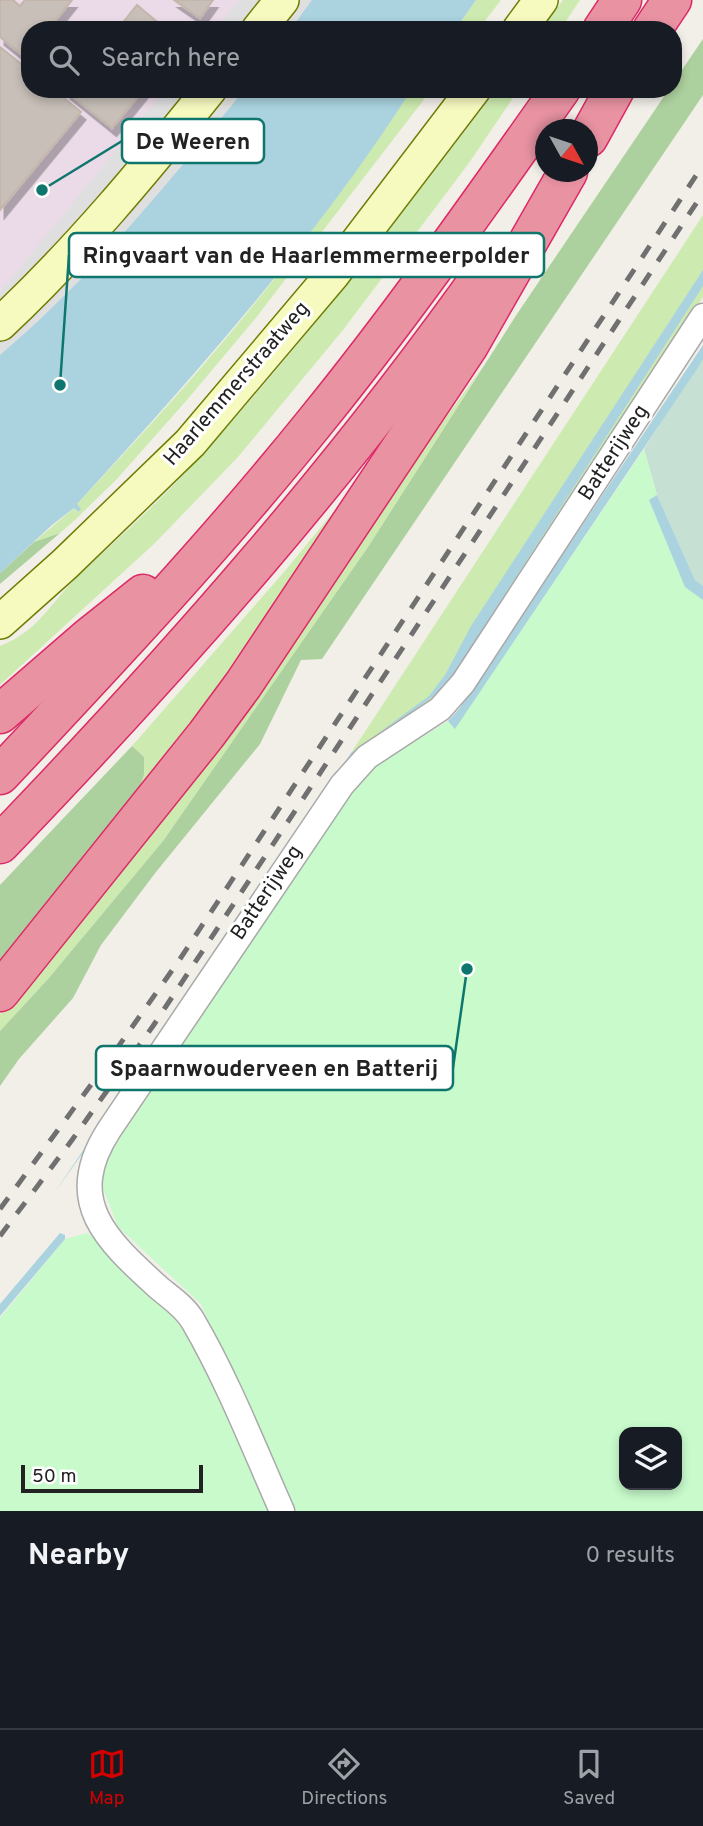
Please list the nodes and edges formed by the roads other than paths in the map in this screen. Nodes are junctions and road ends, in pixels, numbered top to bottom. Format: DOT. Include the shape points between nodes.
graph roads {
  1 [pos="282,0"];
  2 [pos="541,0"];
  3 [pos="622,0"];
  4 [pos="671,0"];
  5 [pos="265,21"];
  6 [pos="526,21"];
  7 [pos="608,21"];
  8 [pos="658,21"];
  9 [pos="203,98"];
  10 [pos="467,98"];
  11 [pos="555,98"];
  12 [pos="606,98"];
  13 [pos="608,98"];
  14 [pos="591,119"];
  15 [pos="597,119"];
  16 [pos="547,182"];
  17 [pos="562,182"];
  18 [pos="703,316"];
  19 [pos="0,324"];
  20 [pos="225,530"];
  21 [pos="0,622"];
  22 [pos="0,714"];
  23 [pos="0,775"];
  24 [pos="0,844"];
  25 [pos="0,992"];
  26 [pos="282,1511"];
  1 -- 5 [label="main road"];
  2 -- 6 [label="main road"];
  3 -- 7 [label="highway"];
  4 -- 8 [label="highway"];
  9 -- 19 [label="main road" via="47,280"];
  10 -- 21 [label="main road, Haarlemmerstraatweg" via="333,274 190,443"];
  11 -- 20 [label="highway" via="426,278 316,422"];
  12 -- 14 [label="highway"];
  13 -- 15 [label="highway"];
  16 -- 24 [label="highway" via="339,464 189,642"];
  17 -- 25 [label="highway" via="468,347 243,685"];
  18 -- 26 [label="street, Batterijweg" via="463,683 440,709 367,757 336,792 93,1158 89,1184 99,1222 128,1259 194,1322"];
  20 -- 22 [label="highway"];
  20 -- 23 [label="highway"];
}
